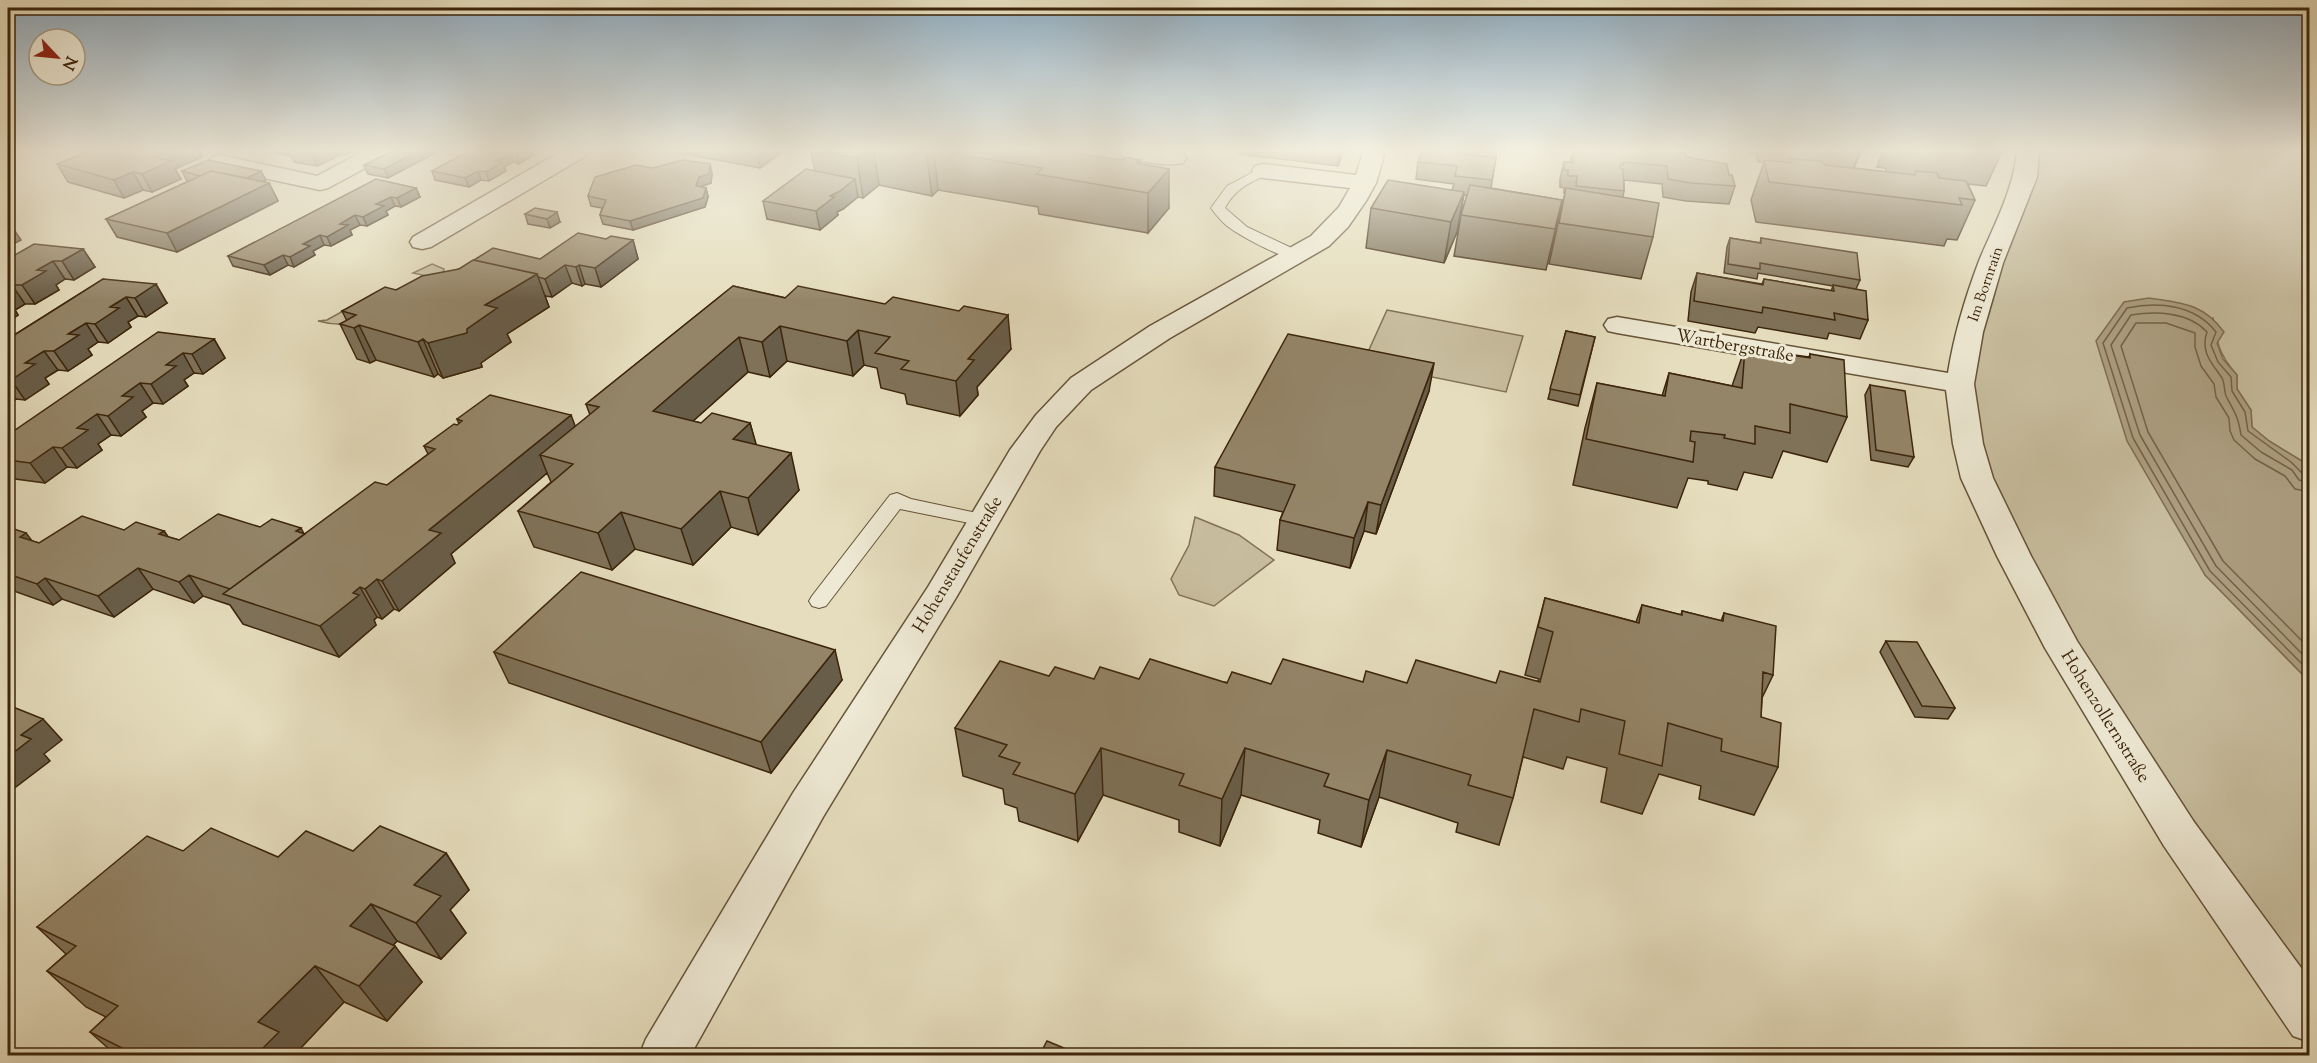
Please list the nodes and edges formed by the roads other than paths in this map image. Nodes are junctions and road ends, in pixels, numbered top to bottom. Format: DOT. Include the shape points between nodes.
graph roads {
  1 [pos="491,202"];
  2 [pos="1221,202"];
  3 [pos="1354,202"];
  4 [pos="2016,202"];
  5 [pos="422,242"];
  6 [pos="1295,255"];
  7 [pos="1617,325"];
  8 [pos="1960,384"];
  9 [pos="984,520"];
  10 [pos="819,601"];
  11 [pos="2310,1020"];
  12 [pos="663,1056"];
  1 -- 5 [label="street"];
  2 -- 6 [label="lane" via="1218,208 1224,218"];
  3 -- 6 [label="street, Hohenstaufenstraße" via="1340,224"];
  4 -- 8 [label="street, Im Bornrain" via="1969,332"];
  6 -- 9 [label="street, Hohenstaufenstraße" via="1160,332 1081,384 1025,450"];
  7 -- 8 [label="street, Wartbergstraße"];
  8 -- 11 [label="street, Hohenzollernstraße" via="1977,478 2063,648 2180,834"];
  9 -- 10 [label="lane" via="897,499"];
  9 -- 12 [label="street, Hohenstaufenstraße" via="808,805"];
}
